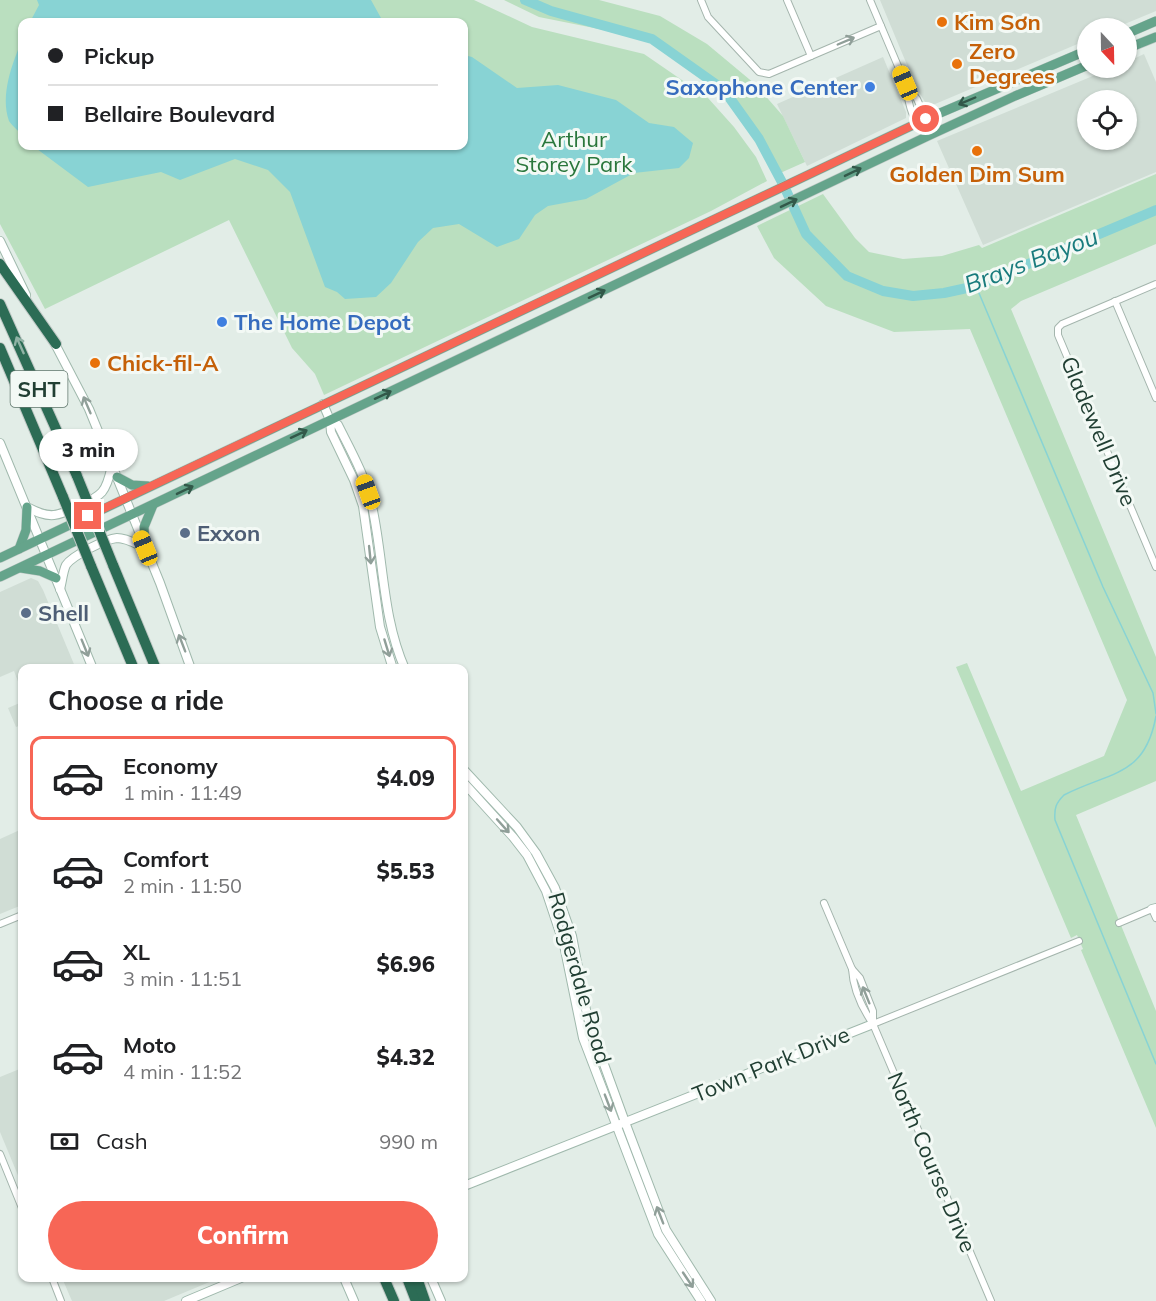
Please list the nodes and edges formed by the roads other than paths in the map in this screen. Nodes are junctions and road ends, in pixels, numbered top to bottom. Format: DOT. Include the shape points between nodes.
graph roads {
  1 [pos="701,0"];
  2 [pos="787,0"];
  3 [pos="870,0"];
  4 [pos="1156,21"];
  5 [pos="881,26"];
  6 [pos="1137,29"];
  7 [pos="1156,37"];
  8 [pos="1137,45"];
  9 [pos="1077,55"];
  10 [pos="811,56"];
  11 [pos="1077,70"];
  12 [pos="906,85"];
  13 [pos="926,119"];
  14 [pos="916,123"];
  15 [pos="928,136"];
  16 [pos="824,167"];
  17 [pos="831,183"];
  18 [pos="0,242"];
  19 [pos="0,264"];
  20 [pos="1156,284"];
  21 [pos="570,287"];
  22 [pos="1115,301"];
  23 [pos="577,303"];
  24 [pos="0,304"];
  25 [pos="56,344"];
  26 [pos="0,348"];
  27 [pos="1156,398"];
  28 [pos="323,404"];
  29 [pos="330,420"];
  30 [pos="0,443"];
  31 [pos="112,465"];
  32 [pos="117,477"];
  33 [pos="150,486"];
  34 [pos="125,498"];
  35 [pos="153,505"];
  36 [pos="27,507"];
  37 [pos="132,515"];
  38 [pos="371,523"];
  39 [pos="40,539"];
  40 [pos="145,548"];
  41 [pos="19,549"];
  42 [pos="46,555"];
  43 [pos="0,558"];
  44 [pos="1156,567"];
  45 [pos="19,568"];
  46 [pos="0,577"];
  47 [pos="56,578"];
  48 [pos="60,589"];
  49 [pos="391,625"];
  50 [pos="380,627"];
  51 [pos="91,664"];
  52 [pos="132,664"];
  53 [pos="154,664"];
  54 [pos="190,664"];
  55 [pos="391,664"];
  56 [pos="403,664"];
  57 [pos="468,774"];
  58 [pos="468,787"];
  59 [pos="542,873"];
  60 [pos="824,903"];
  61 [pos="562,904"];
  62 [pos="553,908"];
  63 [pos="1155,912"];
  64 [pos="18,917"];
  65 [pos="1119,923"];
  66 [pos="0,924"];
  67 [pos="1079,941"];
  68 [pos="583,1016"];
  69 [pos="873,1024"];
  70 [pos="621,1124"];
  71 [pos="0,1154"];
  72 [pos="468,1184"];
  73 [pos="18,1198"];
  74 [pos="54,1282"];
  75 [pos="231,1282"];
  76 [pos="346,1282"];
  77 [pos="386,1282"];
  78 [pos="409,1282"];
  79 [pos="418,1282"];
  80 [pos="433,1282"];
  81 [pos="61,1301"];
  82 [pos="186,1301"];
  83 [pos="354,1301"];
  84 [pos="394,1301"];
  85 [pos="416,1301"];
  86 [pos="425,1301"];
  87 [pos="441,1301"];
  88 [pos="701,1301"];
  89 [pos="711,1301"];
  90 [pos="991,1301"];
  1 -- 10 [label="street" via="708,17 759,72 770,74"];
  2 -- 10 [label="street"];
  3 -- 5 [label="street"];
  4 -- 6 [label="main road"];
  10 -- 5 [label="street, one-way"];
  5 -- 12 [label="street"];
  7 -- 8 [label="main road"];
  9 -- 13 [label="main road, one-way"];
  11 -- 15 [label="main road"];
  12 -- 13 [label="street"];
  12 -- 14 [label="street"];
  13 -- 14 [label="main road"];
  13 -- 15 [label="street"];
  14 -- 15 [label="street"];
  14 -- 16 [label="main road"];
  17 -- 15 [label="main road, one-way"];
  16 -- 17 [label="main road"];
  16 -- 21 [label="main road"];
  23 -- 17 [label="main road, one-way"];
  18 -- 25 [label="street"];
  19 -- 25 [label="highway"];
  20 -- 22 [label="street"];
  21 -- 23 [label="main road"];
  21 -- 28 [label="main road"];
  22 -- 27 [label="street"];
  22 -- 44 [label="street, Gladewell Drive" via="1058,328"];
  29 -- 23 [label="main road, one-way"];
  53 -- 24 [label="highway, SHT, one-way, bridge" via="77,476"];
  31 -- 25 [label="street, one-way"];
  26 -- 52 [label="highway, SHT, bridge"];
  28 -- 29 [label="street"];
  28 -- 33 [label="main road"];
  35 -- 29 [label="main road, one-way"];
  29 -- 38 [label="street" via="331,432"];
  30 -- 36 [label="street"];
  31 -- 32 [label="street"];
  31 -- 36 [label="street" via="107,484 92,500 53,516"];
  32 -- 33 [label="main road" via="132,485"];
  32 -- 34 [label="street"];
  33 -- 34 [label="main road"];
  34 -- 37 [label="street"];
  34 -- 39 [label="main road"];
  35 -- 37 [label="main road"];
  35 -- 40 [label="main road" via="145,522"];
  36 -- 39 [label="street"];
  36 -- 41 [label="main road" via="26,530"];
  37 -- 40 [label="street"];
  37 -- 42 [label="main road"];
  38 -- 49 [label="street"];
  38 -- 50 [label="street, one-way"];
  39 -- 41 [label="main road"];
  39 -- 42 [label="street"];
  40 -- 48 [label="street" via="111,539 73,558 65,567"];
  54 -- 40 [label="street, one-way"];
  41 -- 43 [label="main road"];
  42 -- 45 [label="main road"];
  42 -- 47 [label="street"];
  45 -- 46 [label="main road"];
  45 -- 47 [label="main road"];
  47 -- 48 [label="street"];
  48 -- 51 [label="street, one-way"];
  49 -- 50 [label="street"];
  49 -- 56 [label="street"];
  50 -- 55 [label="street, one-way"];
  57 -- 59 [label="street, Rodgerdale Road" via="506,812 531,846"];
  58 -- 59 [label="street, Rodgerdale Road, one-way"];
  59 -- 61 [label="street, Rodgerdale Road"];
  59 -- 62 [label="street, Rodgerdale Road"];
  60 -- 69 [label="street, North Course Drive" via="852,969 860,978 873,1011"];
  61 -- 62 [label="street"];
  61 -- 68 [label="street, Rodgerdale Road" via="572,936"];
  62 -- 68 [label="street, Rodgerdale Road"];
  63 -- 65 [label="street"];
  64 -- 66 [label="street"];
  67 -- 69 [label="street, Town Park Drive"];
  68 -- 70 [label="street, Rodgerdale Road" via="583,1038"];
  69 -- 70 [label="street, Town Park Drive"];
  69 -- 90 [label="street, North Course Drive"];
  70 -- 72 [label="street, Town Park Drive"];
  70 -- 88 [label="street, Rodgerdale Road, one-way" via="658,1234"];
  89 -- 70 [label="street, Rodgerdale Road, one-way" via="666,1230"];
  71 -- 73 [label="street"];
  74 -- 81 [label="street"];
  75 -- 82 [label="street"];
  76 -- 83 [label="street"];
  77 -- 84 [label="highway"];
  78 -- 85 [label="highway"];
  79 -- 86 [label="highway"];
  80 -- 87 [label="street"];
}
